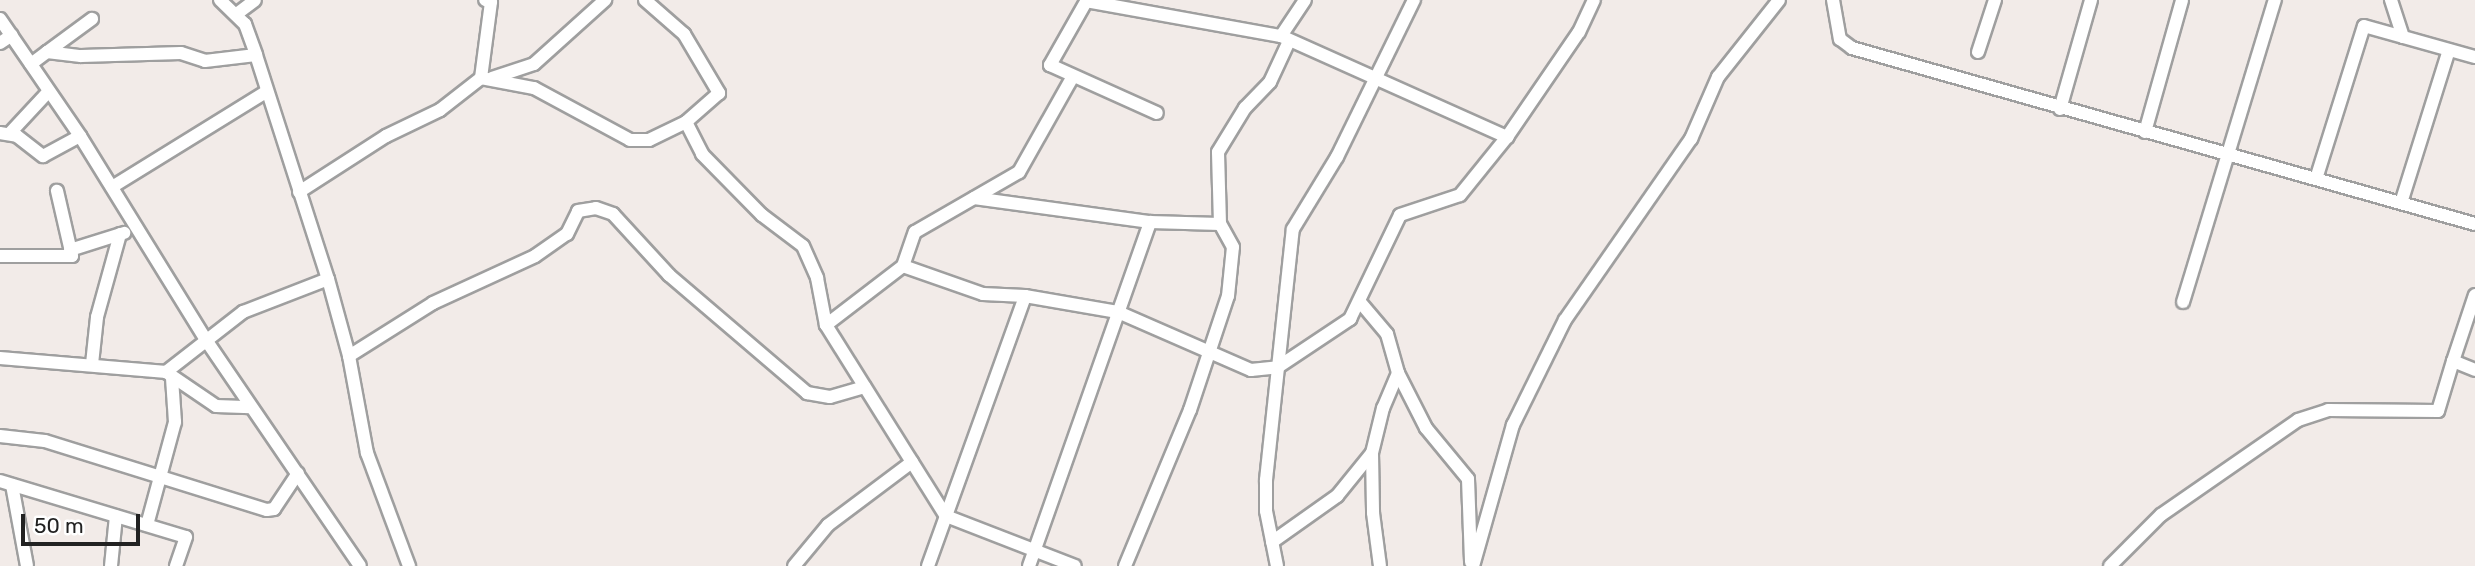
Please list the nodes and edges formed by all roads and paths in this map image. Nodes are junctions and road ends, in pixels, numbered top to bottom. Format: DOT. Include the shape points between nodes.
graph roads {
  1 [pos="220,0"];
  2 [pos="255,0"];
  3 [pos="605,0"];
  4 [pos="645,0"];
  5 [pos="1305,0"];
  6 [pos="1414,0"];
  7 [pos="1594,0"];
  8 [pos="1779,0"];
  9 [pos="1833,0"];
  10 [pos="1995,0"];
  11 [pos="2091,0"];
  12 [pos="2182,0"];
  13 [pos="2275,0"];
  14 [pos="2391,0"];
  15 [pos="490,1"];
  16 [pos="1087,1"];
  17 [pos="238,13"];
  18 [pos="0,19"];
  19 [pos="93,19"];
  20 [pos="6,34"];
  21 [pos="2403,37"];
  22 [pos="1285,39"];
  23 [pos="0,43"];
  24 [pos="2449,50"];
  25 [pos="47,52"];
  26 [pos="1978,52"];
  27 [pos="256,55"];
  28 [pos="2475,57"];
  29 [pos="31,64"];
  30 [pos="1375,75"];
  31 [pos="1073,76"];
  32 [pos="487,78"];
  33 [pos="50,91"];
  34 [pos="266,92"];
  35 [pos="2060,109"];
  36 [pos="1157,113"];
  37 [pos="686,122"];
  38 [pos="2145,132"];
  39 [pos="5,133"];
  40 [pos="80,136"];
  41 [pos="1507,137"];
  42 [pos="2228,155"];
  43 [pos="2316,179"];
  44 [pos="112,187"];
  45 [pos="57,191"];
  46 [pos="299,192"];
  47 [pos="974,198"];
  48 [pos="2401,203"];
  49 [pos="1150,222"];
  50 [pos="1220,224"];
  51 [pos="2475,224"];
  52 [pos="137,228"];
  53 [pos="120,234"];
  54 [pos="71,250"];
  55 [pos="0,256"];
  56 [pos="903,266"];
  57 [pos="328,279"];
  58 [pos="2475,295"];
  59 [pos="1025,296"];
  60 [pos="1360,302"];
  61 [pos="2183,302"];
  62 [pos="1118,312"];
  63 [pos="826,325"];
  64 [pos="206,340"];
  65 [pos="1207,349"];
  66 [pos="349,356"];
  67 [pos="0,358"];
  68 [pos="2453,361"];
  69 [pos="92,364"];
  70 [pos="1278,367"];
  71 [pos="2475,370"];
  72 [pos="1398,373"];
  73 [pos="169,375"];
  74 [pos="865,387"];
  75 [pos="251,407"];
  76 [pos="0,436"];
  77 [pos="1371,453"];
  78 [pos="912,462"];
  79 [pos="298,473"];
  80 [pos="160,475"];
  81 [pos="6,483"];
  82 [pos="116,516"];
  83 [pos="946,516"];
  84 [pos="146,525"];
  85 [pos="1272,542"];
  86 [pos="1035,551"];
  87 [pos="26,566"];
  88 [pos="111,566"];
  89 [pos="176,566"];
  90 [pos="360,566"];
  91 [pos="409,566"];
  92 [pos="794,566"];
  93 [pos="928,566"];
  94 [pos="1029,566"];
  95 [pos="1075,566"];
  96 [pos="1125,566"];
  97 [pos="1277,566"];
  98 [pos="1380,566"];
  99 [pos="1472,566"];
  100 [pos="2110,566"];
  1 -- 17 [label="street"];
  2 -- 17 [label="street"];
  3 -- 32 [label="street" via="534,64"];
  4 -- 37 [label="street" via="684,34 719,93"];
  5 -- 22 [label="street"];
  6 -- 30 [label="street"];
  7 -- 41 [label="street" via="1572,42"];
  8 -- 99 [label="street" via="1718,77 1691,139 1565,320 1513,425"];
  9 -- 35 [label="street" via="1840,39 1852,48"];
  10 -- 26 [label="street"];
  11 -- 35 [label="street"];
  12 -- 38 [label="street"];
  13 -- 42 [label="street"];
  14 -- 21 [label="street"];
  15 -- 32 [label="street"];
  16 -- 22 [label="street"];
  16 -- 31 [label="street" via="1050,65"];
  17 -- 27 [label="street"];
  18 -- 20 [label="street"];
  19 -- 25 [label="street"];
  20 -- 23 [label="street"];
  20 -- 29 [label="street"];
  21 -- 24 [label="street"];
  21 -- 43 [label="street" via="2364,26"];
  22 -- 30 [label="street"];
  22 -- 50 [label="street" via="1270,82 1245,108 1218,152"];
  24 -- 28 [label="street"];
  24 -- 48 [label="street"];
  25 -- 27 [label="street" via="81,56 181,53 205,61"];
  25 -- 29 [label="street"];
  27 -- 34 [label="street"];
  29 -- 33 [label="street"];
  30 -- 41 [label="street"];
  30 -- 70 [label="street" via="1338,157 1293,229"];
  31 -- 36 [label="street"];
  31 -- 47 [label="street" via="1019,172"];
  32 -- 37 [label="street" via="534,88 630,140 649,140"];
  32 -- 46 [label="street"];
  33 -- 39 [label="street"];
  33 -- 40 [label="street"];
  34 -- 44 [label="street"];
  34 -- 46 [label="street"];
  35 -- 38 [label="street"];
  37 -- 63 [label="street" via="702,154 762,215 803,246 817,278"];
  38 -- 42 [label="street"];
  39 -- 40 [label="street" via="43,156"];
  40 -- 44 [label="street"];
  41 -- 60 [label="street" via="1460,195 1401,215"];
  42 -- 43 [label="street"];
  42 -- 61 [label="street"];
  43 -- 48 [label="street"];
  44 -- 52 [label="street"];
  45 -- 54 [label="street"];
  46 -- 57 [label="street"];
  47 -- 49 [label="street"];
  47 -- 56 [label="street" via="915,232"];
  48 -- 51 [label="street"];
  49 -- 50 [label="street"];
  49 -- 62 [label="street"];
  50 -- 65 [label="street" via="1233,247 1228,296"];
  52 -- 53 [label="street"];
  52 -- 64 [label="street"];
  53 -- 54 [label="street"];
  53 -- 69 [label="street" via="97,317"];
  54 -- 55 [label="street" via="72,256"];
  56 -- 59 [label="street" via="983,294"];
  56 -- 63 [label="street"];
  57 -- 64 [label="street" via="243,312"];
  57 -- 66 [label="street"];
  58 -- 68 [label="street"];
  59 -- 62 [label="street"];
  59 -- 83 [label="street"];
  60 -- 70 [label="street" via="1350,319 1324,340"];
  60 -- 72 [label="street" via="1387,334"];
  62 -- 65 [label="street"];
  62 -- 86 [label="street"];
  63 -- 74 [label="street"];
  64 -- 73 [label="street"];
  64 -- 75 [label="street"];
  65 -- 70 [label="street" via="1251,370"];
  65 -- 96 [label="street" via="1190,410"];
  66 -- 74 [label="street" via="433,303 535,256 567,234 578,211 596,208 613,215 669,275 807,393 830,397"];
  66 -- 91 [label="street" via="366,453"];
  67 -- 69 [label="street"];
  68 -- 71 [label="street"];
  68 -- 100 [label="street" via="2438,411 2328,410 2298,420 2161,514"];
  69 -- 73 [label="street"];
  70 -- 85 [label="street" via="1266,480"];
  72 -- 77 [label="street" via="1382,408"];
  72 -- 99 [label="street" via="1426,428 1468,479"];
  73 -- 75 [label="street" via="216,406"];
  73 -- 80 [label="street" via="175,422"];
  74 -- 78 [label="street"];
  75 -- 79 [label="street"];
  76 -- 80 [label="street" via="45,441"];
  77 -- 85 [label="street" via="1337,496"];
  77 -- 98 [label="street"];
  78 -- 83 [label="street"];
  78 -- 92 [label="street" via="828,525"];
  79 -- 80 [label="street" via="274,509 267,510"];
  79 -- 90 [label="street"];
  80 -- 84 [label="street"];
  81 -- 82 [label="street"];
  81 -- 87 [label="street"];
  82 -- 84 [label="street"];
  82 -- 88 [label="street"];
  83 -- 86 [label="street"];
  83 -- 93 [label="street"];
  84 -- 89 [label="street" via="186,537"];
  85 -- 97 [label="street"];
  86 -- 94 [label="street"];
  86 -- 95 [label="street"];
}
